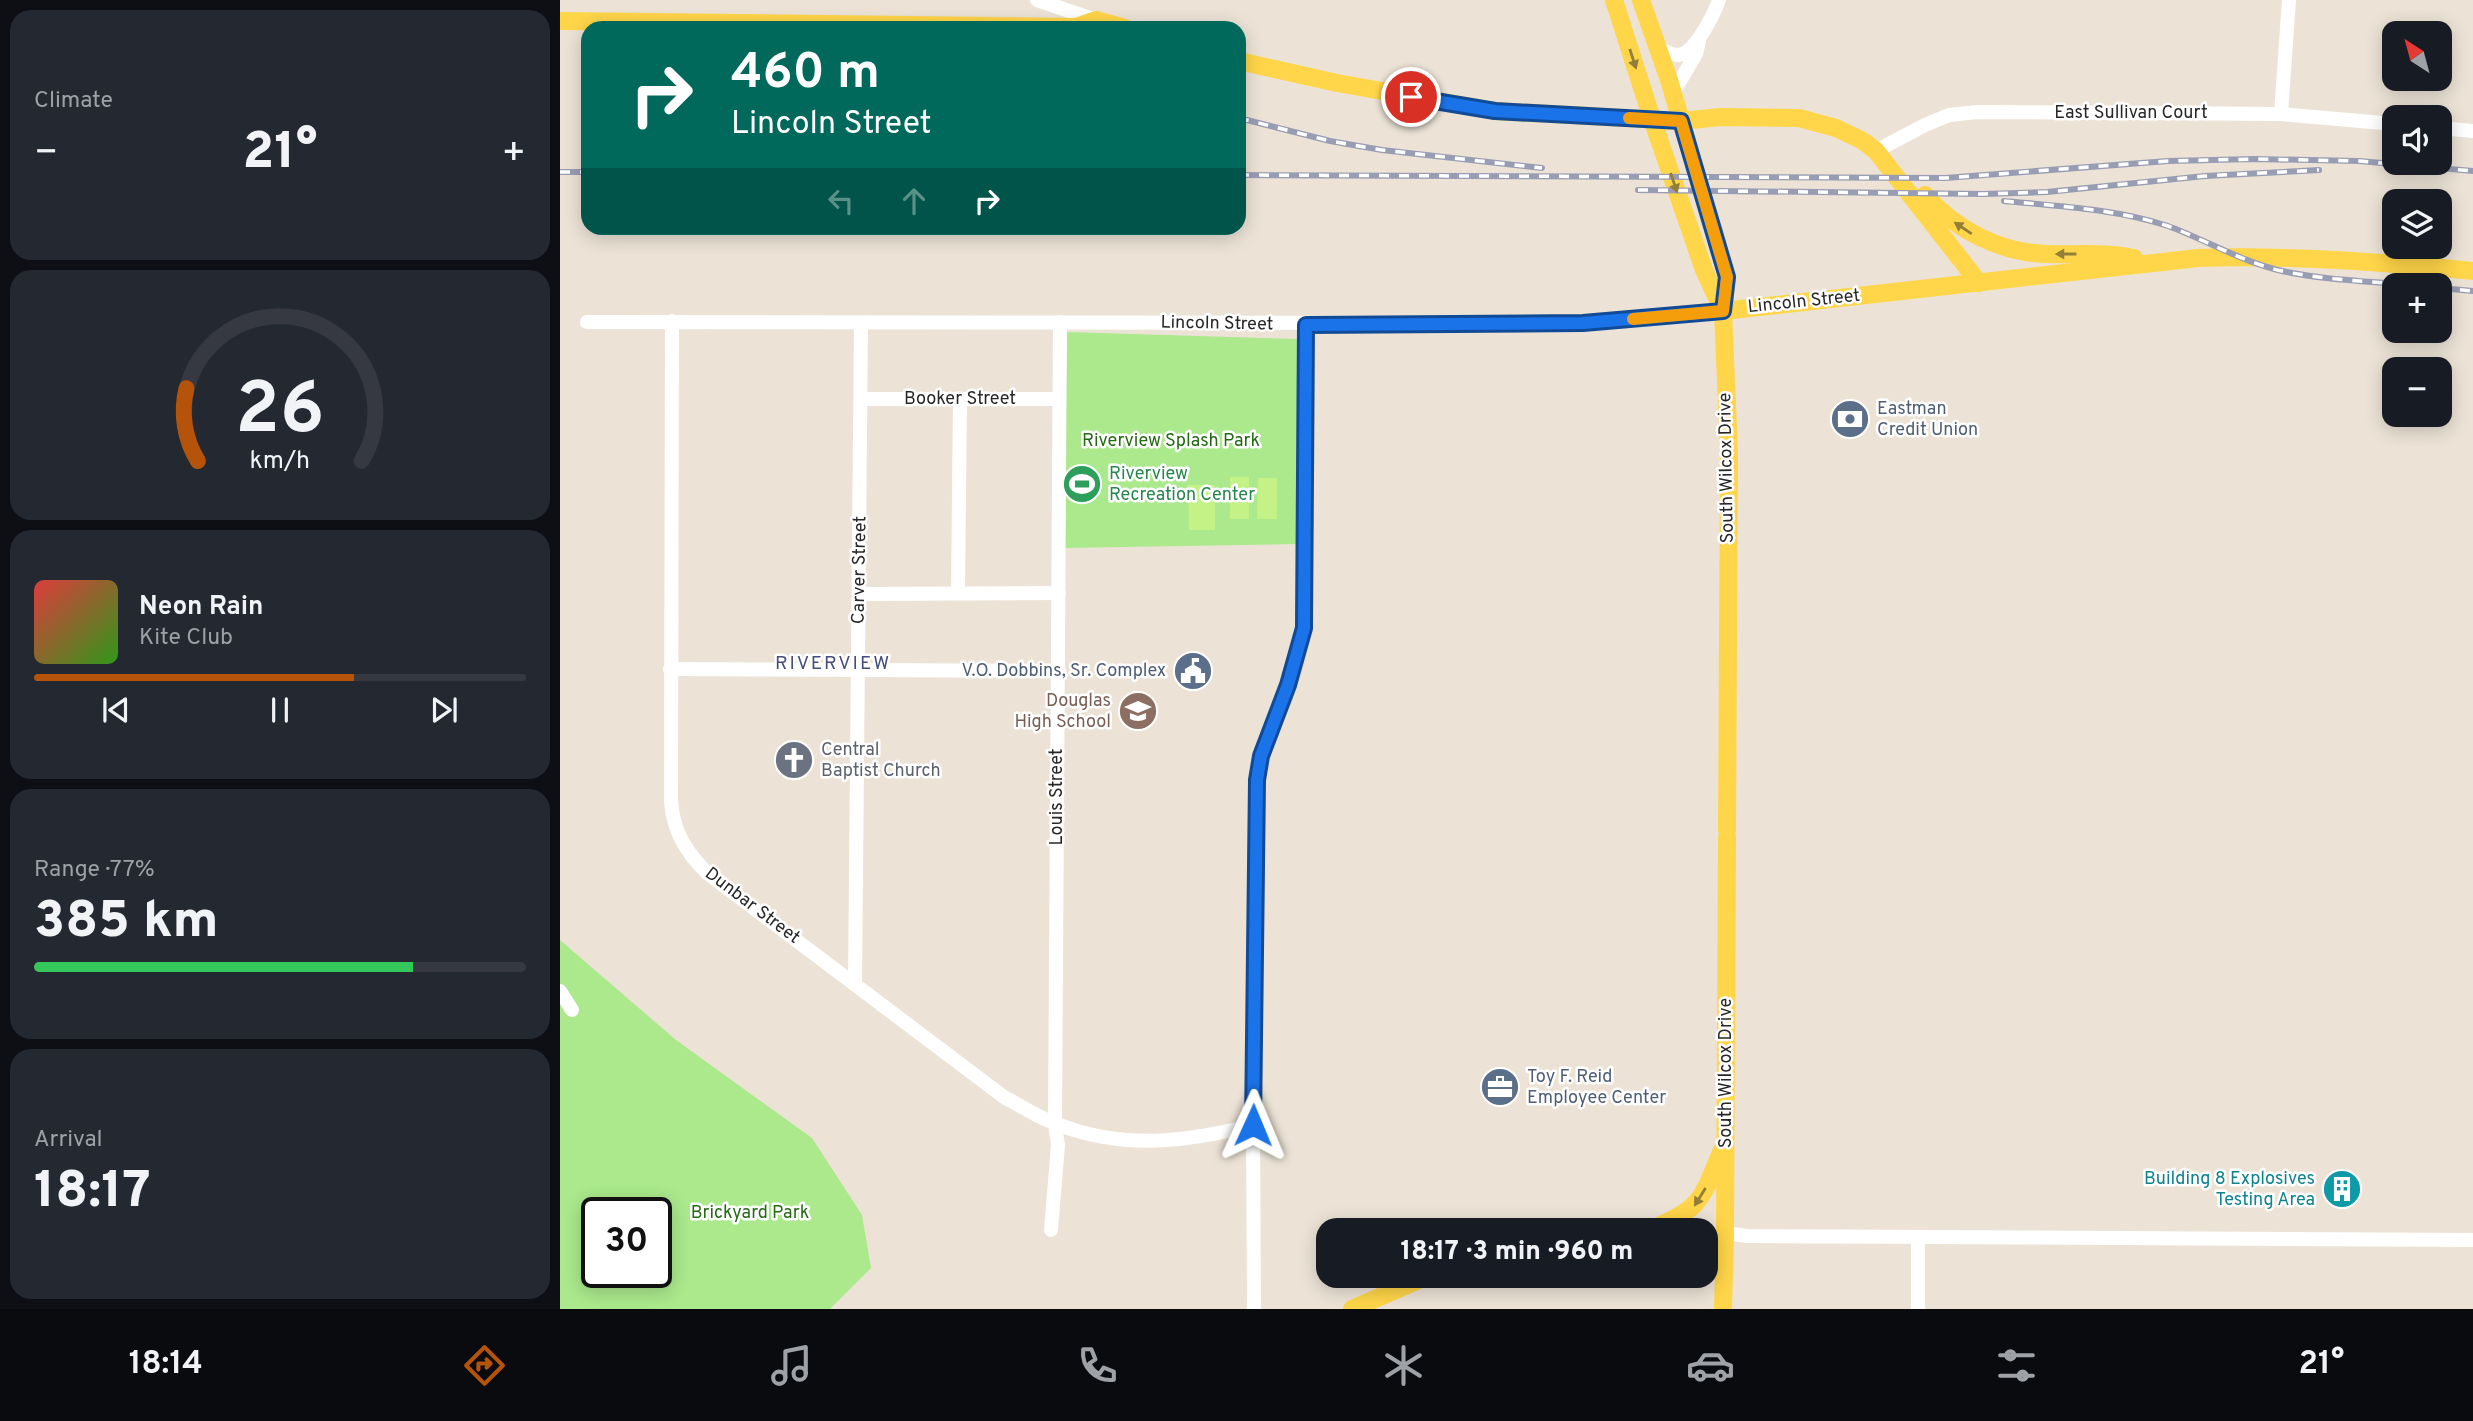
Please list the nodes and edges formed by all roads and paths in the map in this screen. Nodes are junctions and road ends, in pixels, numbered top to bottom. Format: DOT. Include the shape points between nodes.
graph roads {
  1 [pos="1039,0"];
  2 [pos="1614,0"];
  3 [pos="1641,0"];
  4 [pos="1718,0"];
  5 [pos="2288,0"];
  6 [pos="1096,20"];
  7 [pos="1093,21"];
  8 [pos="1100,21"];
  9 [pos="560,22"];
  10 [pos="581,22"];
  11 [pos="1700,36"];
  12 [pos="1658,47"];
  13 [pos="1246,63"];
  14 [pos="1672,93"];
  15 [pos="2281,114"];
  16 [pos="1652,118"];
  17 [pos="1681,121"];
  18 [pos="2382,123"];
  19 [pos="2452,129"];
  20 [pos="2473,131"];
  21 [pos="1876,151"];
  22 [pos="2155,261"];
  23 [pos="2473,271"];
  24 [pos="1979,282"];
  25 [pos="1723,311"];
  26 [pos="672,321"];
  27 [pos="587,322"];
  28 [pos="1059,322"];
  29 [pos="861,323"];
  30 [pos="1306,325"];
  31 [pos="862,399"];
  32 [pos="960,399"];
  33 [pos="1058,399"];
  34 [pos="958,593"];
  35 [pos="1059,593"];
  36 [pos="860,594"];
  37 [pos="670,669"];
  38 [pos="1059,671"];
  39 [pos="859,672"];
  40 [pos="855,984"];
  41 [pos="560,991"];
  42 [pos="572,1010"];
  43 [pos="1055,1124"];
  44 [pos="1253,1125"];
  45 [pos="1726,1140"];
  46 [pos="1679,1218"];
  47 [pos="1051,1230"];
  48 [pos="1718,1233"];
  49 [pos="1726,1233"];
  50 [pos="1918,1237"];
  51 [pos="2473,1240"];
  52 [pos="1400,1288"];
  53 [pos="1254,1309"];
  54 [pos="1352,1309"];
  55 [pos="1723,1309"];
  56 [pos="1917,1309"];
  1 -- 6 [label="street"];
  2 -- 16 [label="main road, South Wilcox Drive, one-way"];
  3 -- 12 [label="main road"];
  4 -- 11 [label="street"];
  5 -- 15 [label="street"];
  6 -- 7 [label="main road"];
  6 -- 8 [label="main road"];
  9 -- 10 [label="main road"];
  11 -- 12 [label="street" via="1679,55"];
  11 -- 14 [label="street" via="1696,54"];
  12 -- 14 [label="main road"];
  13 -- 16 [label="main road" via="1495,111"];
  14 -- 17 [label="main road"];
  15 -- 18 [label="street, East Sullivan Court"];
  15 -- 21 [label="street, East Sullivan Court" via="1978,112 1949,115"];
  16 -- 17 [label="main road"];
  16 -- 25 [label="main road, South Wilcox Drive, one-way" via="1704,270"];
  17 -- 21 [label="main road" via="1799,118 1836,128"];
  17 -- 25 [label="main road" via="1727,277"];
  19 -- 20 [label="street"];
  22 -- 21 [label="main road, one-way" via="2117,254 2044,254 1977,237 1943,213 1900,165"];
  21 -- 24 [label="main road"];
  22 -- 23 [label="main road, Lincoln Street" via="2240,257 2347,260"];
  22 -- 24 [label="main road, Lincoln Street"];
  24 -- 25 [label="main road, Lincoln Street"];
  25 -- 30 [label="street, Lincoln Street" via="1583,323"];
  25 -- 45 [label="main road, South Wilcox Drive" via="1729,453"];
  26 -- 27 [label="street, Lincoln Street"];
  26 -- 29 [label="street, Lincoln Street"];
  26 -- 37 [label="street, Dunbar Street"];
  28 -- 29 [label="street, Lincoln Street"];
  28 -- 30 [label="street, Lincoln Street"];
  28 -- 33 [label="street, Louis Street"];
  29 -- 31 [label="street, Carver Street"];
  30 -- 44 [label="street" via="1304,628 1257,780"];
  31 -- 32 [label="street, Booker Street"];
  31 -- 36 [label="street, Carver Street"];
  32 -- 33 [label="street, Booker Street"];
  32 -- 34 [label="street"];
  33 -- 35 [label="street, Louis Street"];
  34 -- 35 [label="street"];
  34 -- 36 [label="street"];
  35 -- 38 [label="street, Louis Street"];
  36 -- 39 [label="street, Carver Street"];
  37 -- 39 [label="street"];
  37 -- 40 [label="street, Dunbar Street" via="671,809 686,849 707,873"];
  38 -- 39 [label="street"];
  38 -- 43 [label="street, Louis Street"];
  39 -- 40 [label="street, Carver Street"];
  40 -- 43 [label="street, Dunbar Street" via="1004,1097"];
  41 -- 42 [label="street"];
  43 -- 44 [label="street, Dunbar Street" via="1100,1136 1153,1141 1208,1137"];
  43 -- 47 [label="street, Louis Street" via="1058,1145"];
  44 -- 53 [label="street"];
  45 -- 46 [label="main road, one-way" via="1703,1194"];
  45 -- 49 [label="main road, South Wilcox Drive"];
  48 -- 49 [label="main road"];
  49 -- 50 [label="street"];
  49 -- 55 [label="main road, South Wilcox Drive"];
  50 -- 51 [label="street"];
  50 -- 56 [label="street"];
  52 -- 54 [label="main road"];
}
